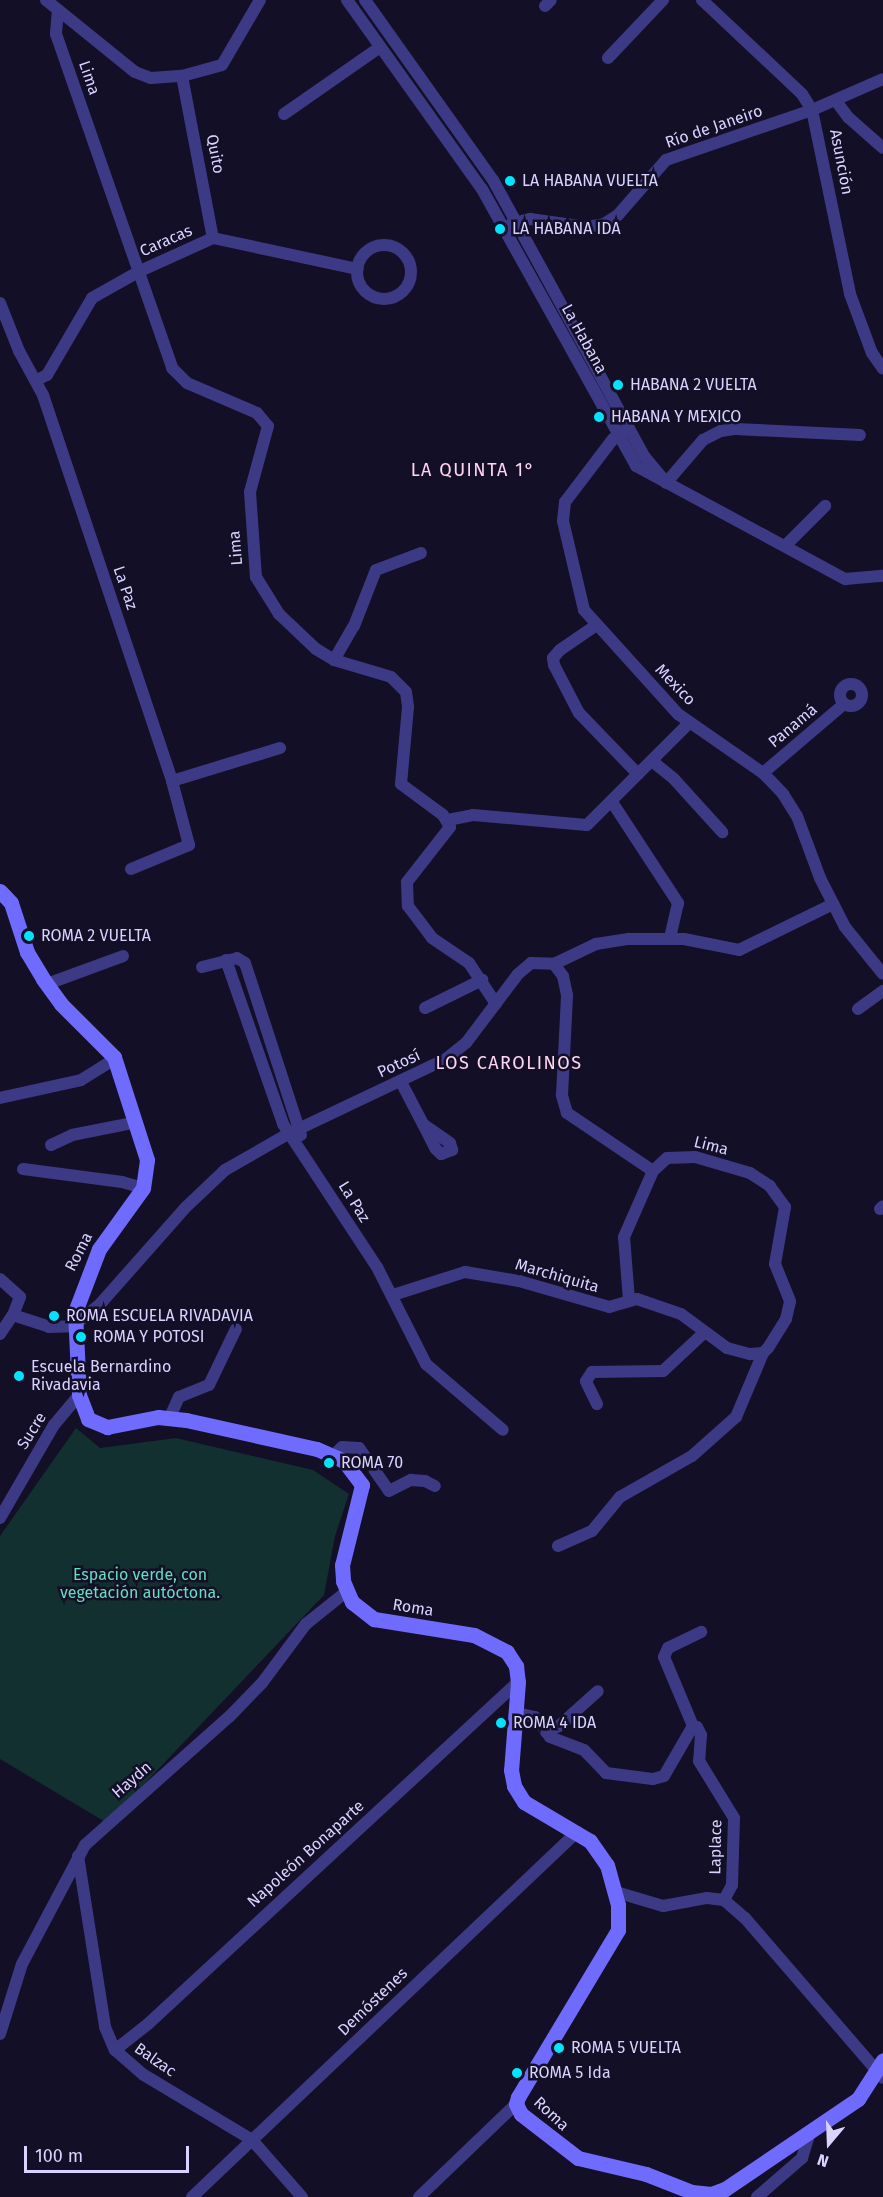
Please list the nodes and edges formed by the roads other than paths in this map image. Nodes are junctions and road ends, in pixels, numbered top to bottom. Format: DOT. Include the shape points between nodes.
graph roads {
  1 [pos="46,0"];
  2 [pos="260,0"];
  3 [pos="347,0"];
  4 [pos="365,0"];
  5 [pos="663,0"];
  6 [pos="702,0"];
  7 [pos="58,10"];
  8 [pos="380,47"];
  9 [pos="608,58"];
  10 [pos="182,75"];
  11 [pos="883,79"];
  12 [pos="836,101"];
  13 [pos="812,110"];
  14 [pos="284,114"];
  15 [pos="883,148"];
  16 [pos="518,221"];
  17 [pos="505,227"];
  18 [pos="213,238"];
  19 [pos="357,269"];
  20 [pos="140,271"];
  21 [pos="0,303"];
  22 [pos="883,369"];
  23 [pos="37,380"];
  24 [pos="624,433"];
  25 [pos="860,435"];
  26 [pos="666,483"];
  27 [pos="825,506"];
  28 [pos="785,546"];
  29 [pos="421,553"];
  30 [pos="883,576"];
  31 [pos="595,626"];
  32 [pos="334,660"];
  33 [pos="844,704"];
  34 [pos="689,723"];
  35 [pos="279,748"];
  36 [pos="652,761"];
  37 [pos="763,773"];
  38 [pos="638,774"];
  39 [pos="172,781"];
  40 [pos="612,802"];
  41 [pos="448,820"];
  42 [pos="723,832"];
  43 [pos="131,869"];
  44 [pos="0,891"];
  45 [pos="833,904"];
  46 [pos="670,938"];
  47 [pos="123,956"];
  48 [pos="226,960"];
  49 [pos="554,964"];
  50 [pos="202,967"];
  51 [pos="883,974"];
  52 [pos="482,980"];
  53 [pos="47,984"];
  54 [pos="883,991"];
  55 [pos="496,1004"];
  56 [pos="425,1008"];
  57 [pos="858,1009"];
  58 [pos="115,1059"];
  59 [pos="401,1082"];
  60 [pos="0,1098"];
  61 [pos="137,1122"];
  62 [pos="423,1124"];
  63 [pos="300,1128"];
  64 [pos="288,1134"];
  65 [pos="51,1145"];
  66 [pos="303,1151"];
  67 [pos="23,1169"];
  68 [pos="652,1171"];
  69 [pos="143,1188"];
  70 [pos="0,1279"];
  71 [pos="393,1295"];
  72 [pos="629,1300"];
  73 [pos="14,1315"];
  74 [pos="73,1326"];
  75 [pos="236,1329"];
  76 [pos="705,1332"];
  77 [pos="0,1335"];
  78 [pos="763,1353"];
  79 [pos="79,1395"];
  80 [pos="597,1404"];
  81 [pos="170,1418"];
  82 [pos="503,1430"];
  83 [pos="334,1455"];
  84 [pos="435,1486"];
  85 [pos="0,1518"];
  86 [pos="558,1546"];
  87 [pos="346,1592"];
  88 [pos="701,1632"];
  89 [pos="518,1682"];
  90 [pos="598,1691"];
  91 [pos="517,1713"];
  92 [pos="693,1726"];
  93 [pos="546,1732"];
  94 [pos="577,1832"];
  95 [pos="78,1856"];
  96 [pos="616,1892"];
  97 [pos="724,1900"];
  98 [pos="0,2034"];
  99 [pos="114,2050"];
  100 [pos="881,2070"];
  101 [pos="516,2104"];
  102 [pos="810,2132"];
  103 [pos="252,2140"];
  104 [pos="192,2197"];
  105 [pos="302,2197"];
  106 [pos="419,2197"];
  107 [pos="757,2197"];
  1 -- 7 [label="street"];
  2 -- 10 [label="street" via="222,65"];
  3 -- 8 [label="street, La Habana"];
  4 -- 16 [label="street"];
  5 -- 9 [label="street"];
  6 -- 13 [label="street, Asunción" via="802,94"];
  7 -- 10 [label="street" via="135,72 151,78"];
  7 -- 20 [label="street, Lima" via="56,34"];
  8 -- 14 [label="street"];
  8 -- 17 [label="street, La Habana"];
  10 -- 18 [label="street, Quito"];
  11 -- 12 [label="street, Río de Janeiro"];
  12 -- 13 [label="street, Río de Janeiro"];
  12 -- 15 [label="street"];
  13 -- 16 [label="street, Río de Janeiro" via="666,160 618,215 604,224 586,228"];
  13 -- 22 [label="street, Asunción" via="850,294 872,353"];
  16 -- 17 [label="street"];
  16 -- 24 [label="street"];
  17 -- 24 [label="street, La Habana"];
  18 -- 19 [label="street, Caracas"];
  18 -- 20 [label="street, Caracas"];
  19 -- 19 [label="street" via="361,286 382,299 399,295 411,273 410,264 399,249 381,245 365,253"];
  20 -- 23 [label="street, Caracas" via="93,298 47,375"];
  20 -- 32 [label="street, Lima" via="178,377 257,413 268,426 250,492 253,568 286,621"];
  21 -- 23 [label="street, La Paz" via="19,351"];
  23 -- 39 [label="street, La Paz"];
  24 -- 26 [label="street, La Habana" via="636,466"];
  24 -- 31 [label="street, Mexico" via="570,492 563,512 579,595"];
  25 -- 26 [label="street" via="720,431 703,440"];
  26 -- 28 [label="street, La Habana"];
  27 -- 28 [label="street"];
  28 -- 30 [label="street, La Habana" via="844,579"];
  29 -- 32 [label="street" via="376,570 354,626"];
  31 -- 34 [label="street, Mexico"];
  31 -- 38 [label="street" via="560,650 553,658 554,665 579,713"];
  32 -- 41 [label="street, Lima" via="377,671 401,685 408,699 401,784"];
  33 -- 37 [label="street, Panamá"];
  34 -- 36 [label="street"];
  34 -- 37 [label="street, Mexico"];
  35 -- 39 [label="street"];
  36 -- 38 [label="street"];
  36 -- 42 [label="street"];
  37 -- 45 [label="street, Mexico" via="797,816"];
  38 -- 40 [label="street"];
  39 -- 43 [label="street, La Paz" via="189,845"];
  40 -- 41 [label="street" via="580,826 473,815"];
  40 -- 46 [label="street" via="678,903 680,909"];
  41 -- 52 [label="street" via="448,833 407,882 405,898 423,929 469,963"];
  44 -- 53 [label="main road, Roma" via="11,903 27,952"];
  45 -- 46 [label="street, Potosí" via="739,950"];
  45 -- 51 [label="street, Mexico" via="853,938"];
  46 -- 49 [label="street, Potosí" via="610,940"];
  47 -- 53 [label="street"];
  48 -- 50 [label="street"];
  48 -- 63 [label="street" via="237,958 245,963"];
  48 -- 64 [label="street, La Paz"];
  49 -- 55 [label="street, Potosí" via="539,961 524,967"];
  49 -- 68 [label="street" via="563,976 567,995 562,1104 572,1118"];
  52 -- 55 [label="street"];
  52 -- 56 [label="street"];
  53 -- 58 [label="main road, Roma"];
  54 -- 57 [label="street"];
  55 -- 59 [label="street, Potosí" via="459,1050"];
  58 -- 60 [label="street" via="81,1080"];
  58 -- 61 [label="main road, Roma"];
  59 -- 62 [label="street"];
  59 -- 63 [label="street, Potosí"];
  61 -- 65 [label="street" via="72,1135"];
  61 -- 69 [label="main road, Roma" via="147,1160"];
  63 -- 64 [label="street, Potosí"];
  63 -- 66 [label="street"];
  64 -- 66 [label="street, La Paz"];
  64 -- 74 [label="street, Potosí" via="246,1155 214,1179 101,1303"];
  66 -- 71 [label="street, La Paz"];
  67 -- 69 [label="street"];
  68 -- 72 [label="street" via="624,1237"];
  68 -- 78 [label="street, Lima" via="667,1158 695,1157 750,1173 780,1197 785,1215 776,1273 790,1301 789,1310"];
  69 -- 74 [label="main road, Roma" via="99,1248 79,1294"];
  70 -- 73 [label="street" via="20,1298"];
  71 -- 72 [label="street, Marchiquita" via="465,1272 519,1281 609,1308"];
  71 -- 82 [label="street, La Paz" via="426,1364"];
  72 -- 76 [label="street, Marchiquita" via="647,1301 681,1314"];
  73 -- 74 [label="street" via="49,1327"];
  73 -- 77 [label="street"];
  74 -- 79 [label="main road, Roma"];
  75 -- 81 [label="street" via="213,1380 179,1397"];
  76 -- 78 [label="street" via="737,1353"];
  76 -- 80 [label="street" via="663,1371 592,1372 586,1381"];
  78 -- 86 [label="street" via="736,1417 692,1456 620,1497 592,1532"];
  79 -- 81 [label="main road, Roma" via="88,1419 97,1425"];
  79 -- 85 [label="street, Sucre" via="54,1425"];
  81 -- 83 [label="main road, Roma"];
  83 -- 84 [label="street" via="342,1447 359,1448 389,1491 411,1480 425,1480"];
  83 -- 87 [label="main road, Roma" via="354,1470 362,1485 342,1565"];
  87 -- 89 [label="main road, Roma" via="362,1612 374,1619 474,1635 496,1644 512,1660"];
  87 -- 95 [label="street, Haydn" via="306,1624 262,1683 230,1716 90,1839"];
  88 -- 92 [label="street" via="668,1648 664,1657"];
  89 -- 91 [label="main road, Roma"];
  89 -- 99 [label="street, Napoleón Bonaparte" via="148,2024"];
  90 -- 93 [label="street" via="560,1726"];
  91 -- 93 [label="street" via="535,1717"];
  91 -- 94 [label="main road, Roma" via="512,1779 518,1795 536,1810"];
  92 -- 93 [label="street" via="664,1776 653,1779 612,1776 584,1750 559,1742"];
  92 -- 97 [label="street, Laplace" via="700,1731 699,1761 734,1818 732,1885"];
  94 -- 96 [label="main road, Roma" via="598,1850"];
  94 -- 103 [label="street, Demóstenes"];
  95 -- 98 [label="street, Haydn" via="22,1964"];
  95 -- 99 [label="street, Balzac" via="105,2027"];
  96 -- 97 [label="street" via="663,1906 707,1898"];
  96 -- 101 [label="main road, Roma" via="619,1915 613,1942"];
  97 -- 100 [label="street" via="745,1918"];
  99 -- 103 [label="street, Balzac" via="144,2075"];
  100 -- 102 [label="main road, Roma" via="858,2099"];
  101 -- 102 [label="main road, Roma" via="538,2129 578,2158 646,2174 703,2194 725,2189"];
  101 -- 106 [label="street"];
  102 -- 107 [label="street" via="802,2158"];
  103 -- 104 [label="street, Demóstenes"];
  103 -- 105 [label="street, Balzac"];
}
